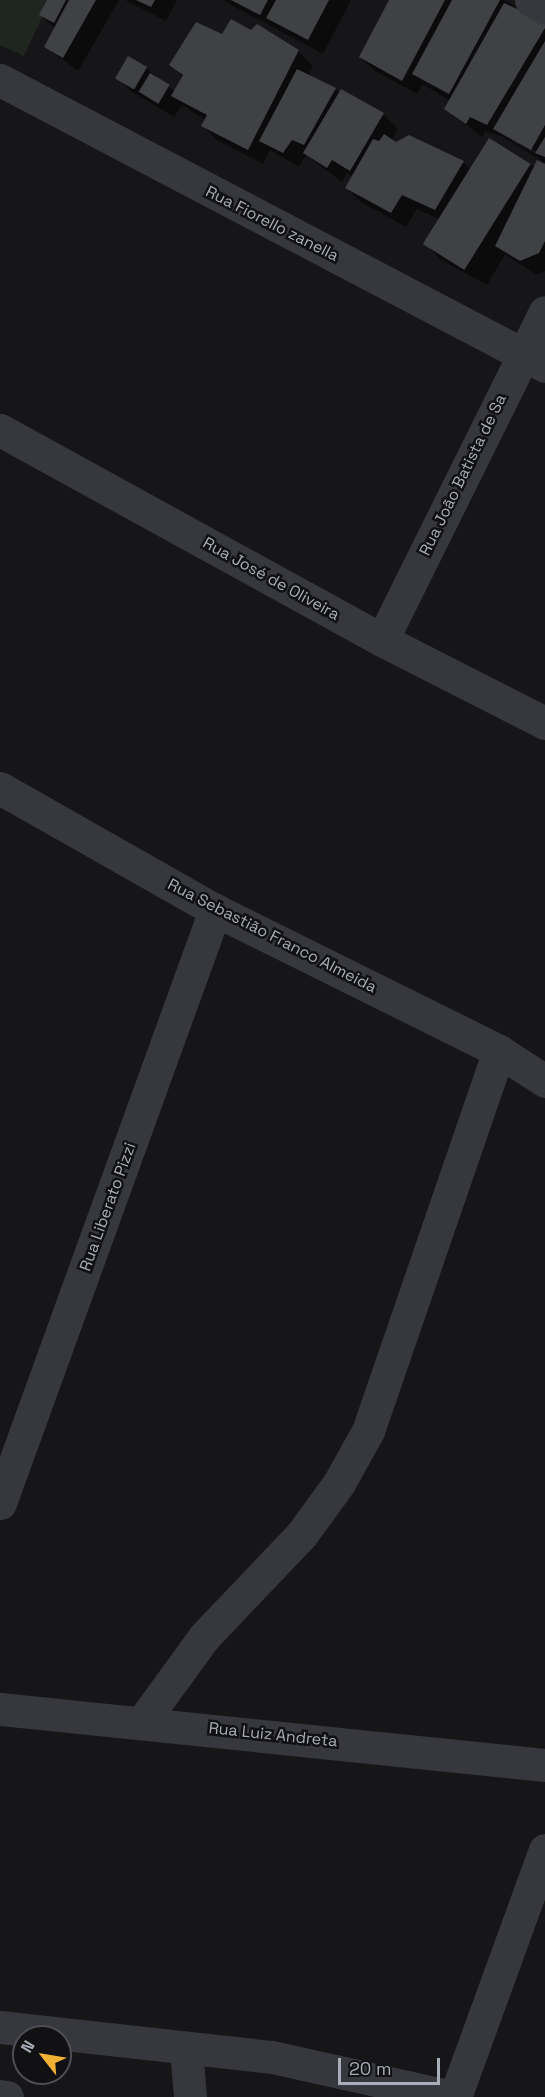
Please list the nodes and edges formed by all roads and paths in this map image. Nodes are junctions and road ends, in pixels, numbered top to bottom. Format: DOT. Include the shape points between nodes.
graph roads {
  1 [pos="531,0"];
  2 [pos="545,8"];
  3 [pos="0,80"];
  4 [pos="545,312"];
  5 [pos="534,360"];
  6 [pos="0,430"];
  7 [pos="382,640"];
  8 [pos="545,723"];
  9 [pos="0,788"];
  10 [pos="215,910"];
  11 [pos="499,1051"];
  12 [pos="545,1081"];
  13 [pos="0,1503"];
  14 [pos="0,1709"];
  15 [pos="143,1721"];
  16 [pos="545,1765"];
  17 [pos="545,1850"];
  18 [pos="0,2027"];
  19 [pos="186,2048"];
  20 [pos="0,2096"];
  21 [pos="7,2097"];
  22 [pos="190,2097"];
  23 [pos="454,2097"];
  1 -- 2 [label="street"];
  3 -- 5 [label="street, Rua Fiorello zanella"];
  4 -- 5 [label="street, Rua João Batista de Sa"];
  5 -- 7 [label="street, Rua João Batista de Sa"];
  6 -- 7 [label="street, Rua José de Oliveira"];
  7 -- 8 [label="street, Rua José de Oliveira"];
  9 -- 10 [label="street, Rua Sebastião Franco Almeida"];
  10 -- 11 [label="street, Rua Sebastião Franco Almeida"];
  10 -- 13 [label="street, Rua Liberato Pizzi"];
  11 -- 12 [label="street, Rua Sebastião Franco Almeida"];
  11 -- 15 [label="street" via="368,1431 339,1483 302,1534 204,1637"];
  14 -- 15 [label="street, Rua Luiz Andreta"];
  15 -- 16 [label="street, Rua Luiz Andreta"];
  17 -- 23 [label="street"];
  18 -- 19 [label="street"];
  19 -- 22 [label="street"];
  19 -- 23 [label="street" via="272,2057"];
  20 -- 21 [label="street"];
}
